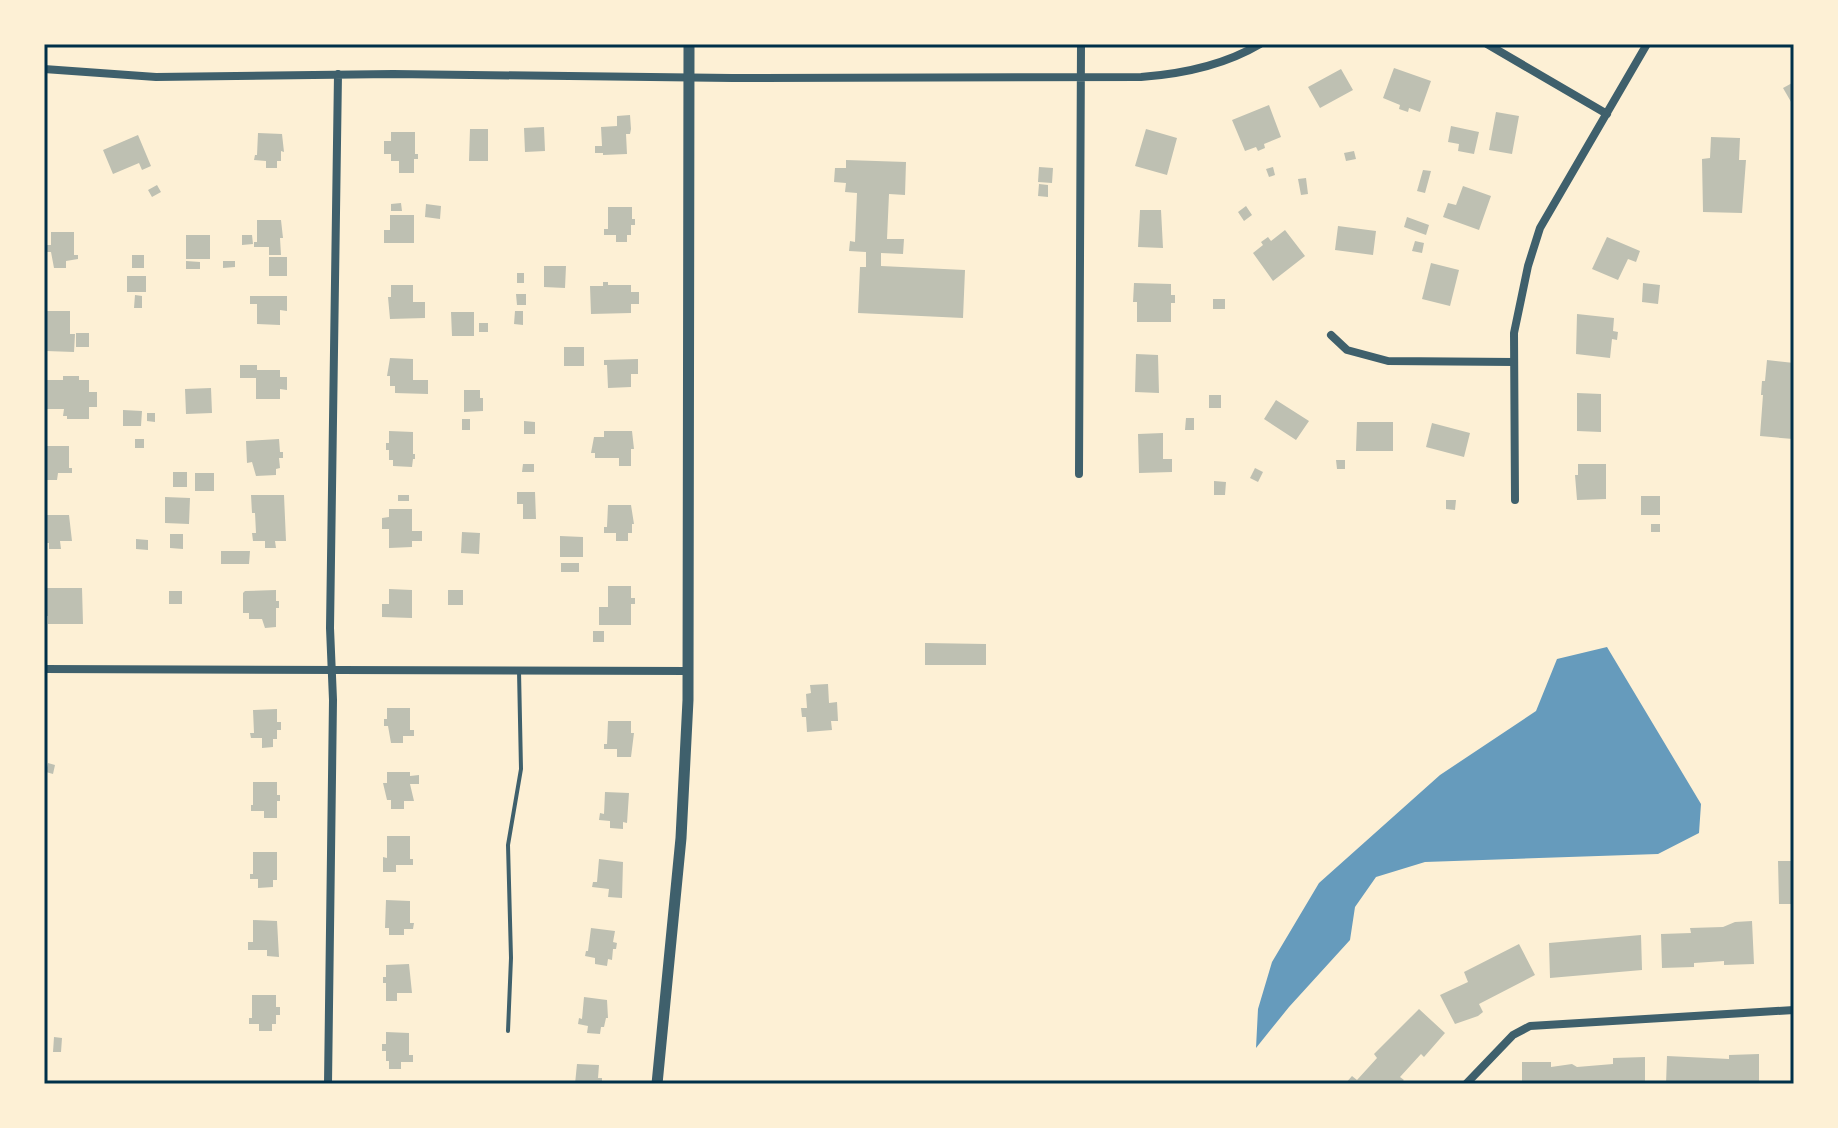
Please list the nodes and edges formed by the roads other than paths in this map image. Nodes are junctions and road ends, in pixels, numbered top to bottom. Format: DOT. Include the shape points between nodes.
graph roads {
  1 [pos="689,44"];
  2 [pos="1081,44"];
  3 [pos="1260,44"];
  4 [pos="1487,44"];
  5 [pos="1647,44"];
  6 [pos="44,69"];
  7 [pos="338,74"];
  8 [pos="689,77"];
  9 [pos="1080,77"];
  10 [pos="1607,114"];
  11 [pos="1331,335"];
  12 [pos="1514,362"];
  13 [pos="1079,474"];
  14 [pos="1515,500"];
  15 [pos="44,669"];
  16 [pos="332,670"];
  17 [pos="519,671"];
  18 [pos="689,671"];
  19 [pos="1794,1010"];
  20 [pos="508,1031"];
  21 [pos="328,1084"];
  22 [pos="657,1084"];
  23 [pos="1466,1084"];
  1 -- 8 [label="street"];
  2 -- 9 [label="street"];
  3 -- 9 [label="street" via="1171,74"];
  4 -- 10 [label="street"];
  5 -- 10 [label="street"];
  6 -- 7 [label="street" via="156,77"];
  7 -- 8 [label="street"];
  7 -- 16 [label="street"];
  8 -- 9 [label="street"];
  8 -- 18 [label="street"];
  9 -- 13 [label="street"];
  10 -- 12 [label="street" via="1540,228 1514,333"];
  11 -- 12 [label="street" via="1347,350 1388,361"];
  12 -- 14 [label="street"];
  15 -- 16 [label="street"];
  16 -- 17 [label="street"];
  16 -- 21 [label="street"];
  17 -- 18 [label="street"];
  17 -- 20 [label="lane" via="521,769 508,845"];
  18 -- 22 [label="street" via="682,822"];
  19 -- 23 [label="street" via="1530,1026 1513,1035"];
}
